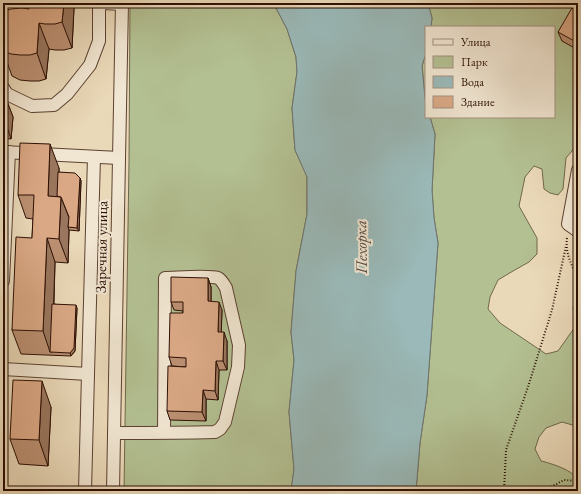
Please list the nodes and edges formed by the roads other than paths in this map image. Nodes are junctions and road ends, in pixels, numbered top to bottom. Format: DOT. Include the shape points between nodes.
graph roads {
  1 [pos="10,3"];
  2 [pos="101,3"];
  3 [pos="122,3"];
  4 [pos="3,15"];
  5 [pos="3,88"];
  6 [pos="6,152"];
  7 [pos="94,157"];
  8 [pos="118,158"];
  9 [pos="578,170"];
  10 [pos="573,227"];
  11 [pos="3,282"];
  12 [pos="3,369"];
  13 [pos="88,374"];
  14 [pos="114,433"];
  15 [pos="164,433"];
  16 [pos="85,491"];
  17 [pos="113,491"];
  1 -- 4 [label="street"];
  2 -- 3 [label="street"];
  2 -- 5 [label="street" via="99,40 90,65 67,94 54,105 32,106 7,94"];
  3 -- 8 [label="street, Заречная улица"];
  6 -- 7 [label="street"];
  6 -- 11 [label="street"];
  7 -- 8 [label="street"];
  7 -- 13 [label="street"];
  8 -- 14 [label="street, Заречная улица"];
  9 -- 10 [label="street"];
  12 -- 13 [label="street"];
  13 -- 16 [label="street"];
  14 -- 15 [label="street"];
  14 -- 17 [label="street, Заречная улица"];
  15 -- 15 [label="street" via="215,432 225,422 237,372 238,345 226,288 218,278 165,278"];
}
